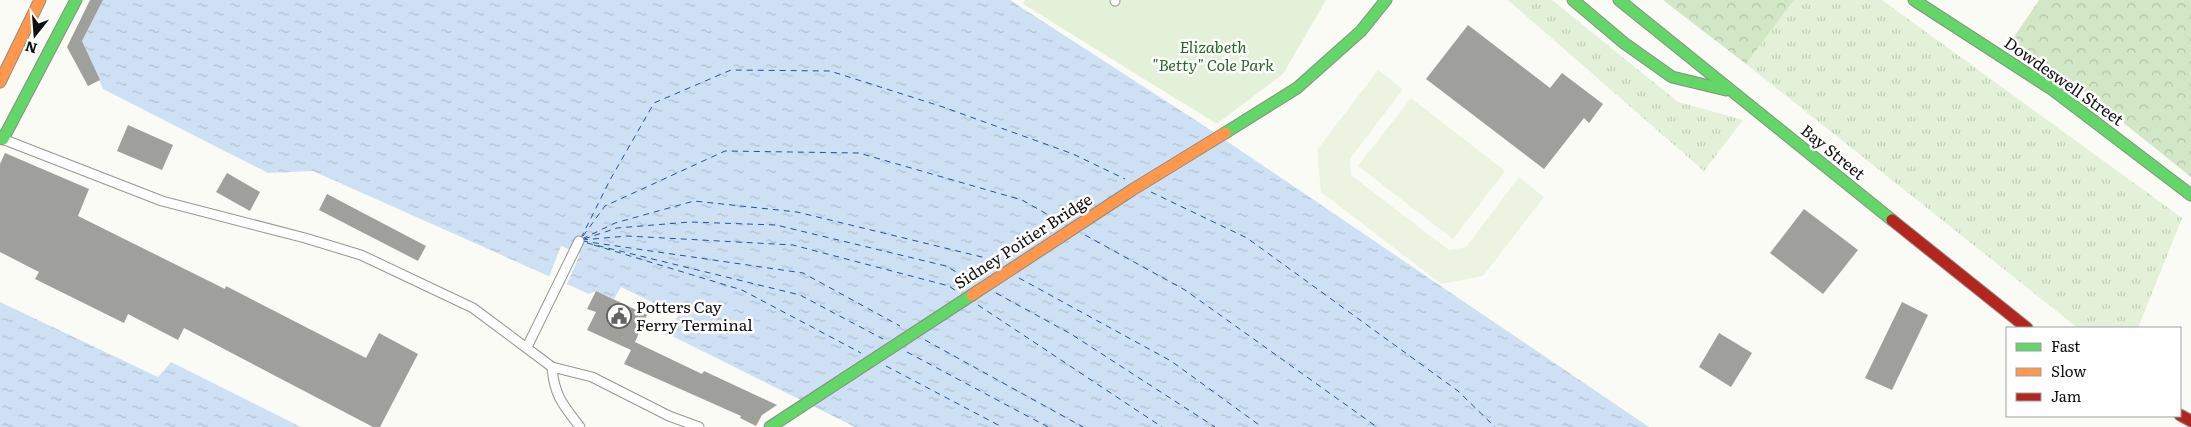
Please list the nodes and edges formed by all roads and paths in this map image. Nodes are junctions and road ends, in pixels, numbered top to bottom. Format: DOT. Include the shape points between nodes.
graph roads {
  1 [pos="40,0"];
  2 [pos="76,0"];
  3 [pos="1386,0"];
  4 [pos="1573,0"];
  5 [pos="1619,0"];
  6 [pos="1914,0"];
  7 [pos="0,82"];
  8 [pos="1735,92"];
  9 [pos="1,138"];
  10 [pos="2191,195"];
  11 [pos="579,241"];
  12 [pos="2026,327"];
  13 [pos="527,347"];
  14 [pos="552,367"];
  15 [pos="580,427"];
  16 [pos="699,427"];
  17 [pos="770,427"];
  1 -- 7 [label="main road"];
  2 -- 9 [label="main road"];
  3 -- 17 [label="main road, Sidney Poitier Bridge" via="1361,31 1297,88 1132,190"];
  4 -- 8 [label="main road" via="1624,43 1672,77"];
  5 -- 8 [label="main road, Bay Street"];
  6 -- 10 [label="main road, Dowdeswell Street" via="2053,90"];
  8 -- 12 [label="main road, Bay Street"];
  9 -- 13 [label="lane" via="162,200 361,255 473,308"];
  11 -- 13 [label="lane"];
  13 -- 14 [label="lane"];
  14 -- 15 [label="lane" via="559,400"];
  14 -- 16 [label="lane" via="592,377 669,416"];
}
